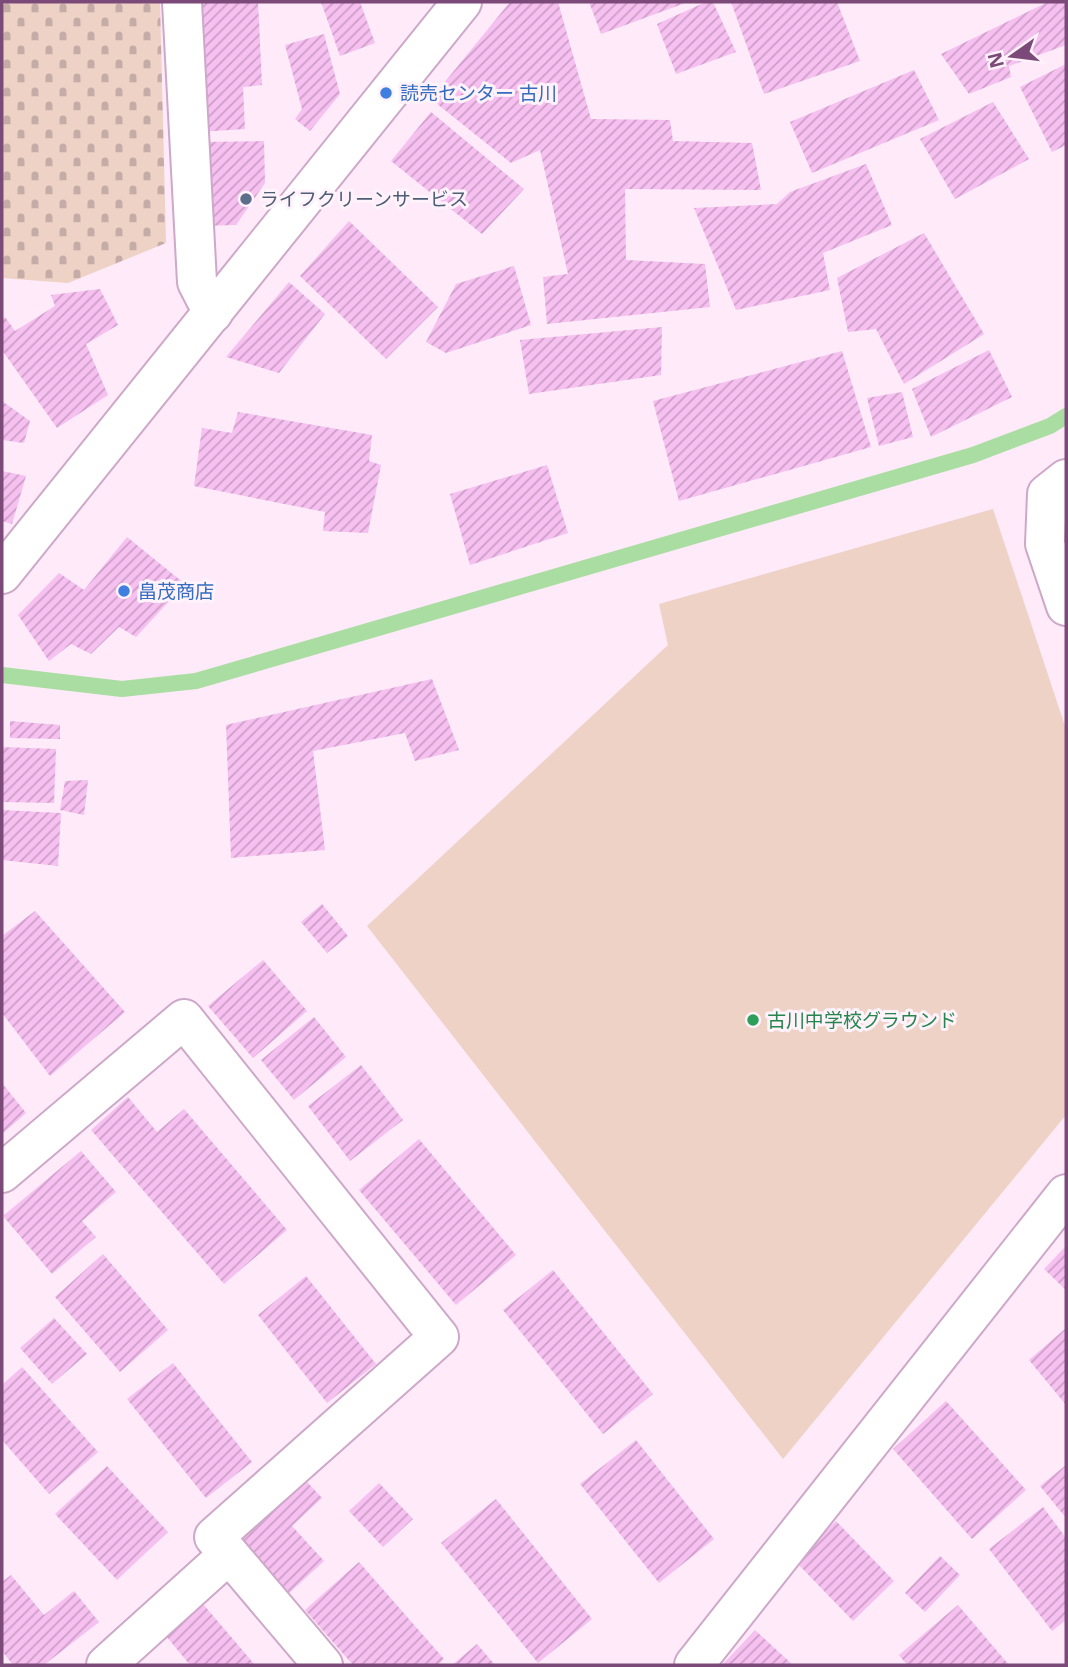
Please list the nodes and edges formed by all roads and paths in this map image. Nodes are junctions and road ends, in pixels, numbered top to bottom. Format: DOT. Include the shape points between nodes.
graph roads {
  1 [pos="182,2"];
  2 [pos="462,2"];
  3 [pos="213,313"];
  4 [pos="1066,479"];
  5 [pos="2,574"];
  6 [pos="1066,606"];
  7 [pos="2,1172"];
  8 [pos="1066,1194"];
  9 [pos="229,1554"];
  10 [pos="106,1665"];
  11 [pos="323,1665"];
  12 [pos="694,1665"];
  1 -- 3 [label="street" via="197,282"];
  2 -- 3 [label="street"];
  3 -- 5 [label="street"];
  4 -- 6 [label="street" via="1046,494 1045,544"];
  7 -- 9 [label="street" via="184,1019 439,1336 214,1537"];
  8 -- 12 [label="street"];
  9 -- 10 [label="street"];
  9 -- 11 [label="street"];
}
